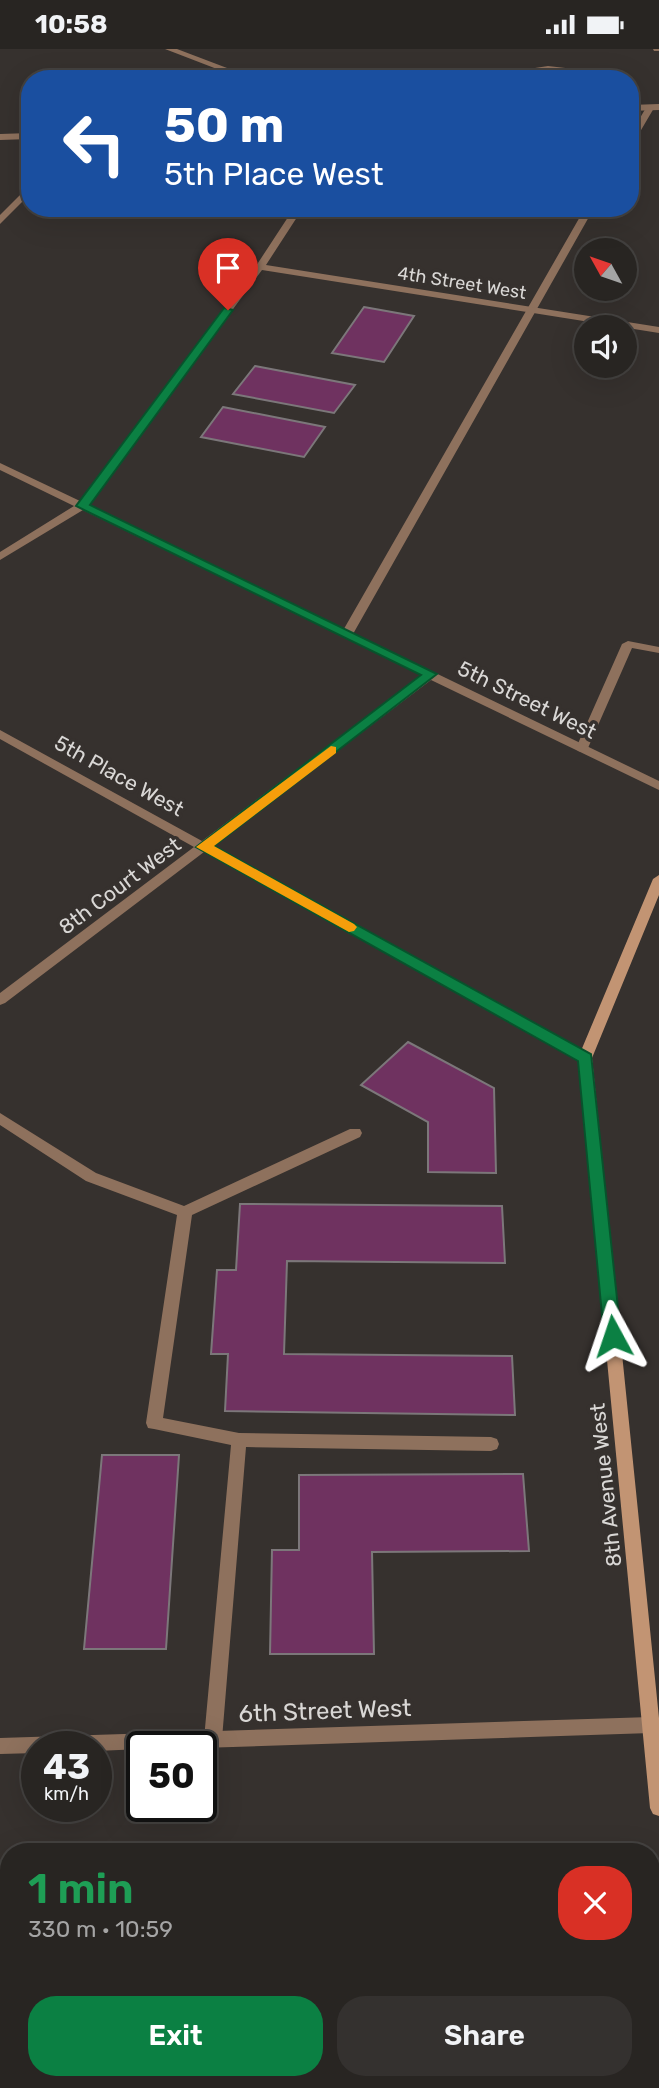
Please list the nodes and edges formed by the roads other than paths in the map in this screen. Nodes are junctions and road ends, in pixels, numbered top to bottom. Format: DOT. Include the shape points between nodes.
graph roads {
  1 [pos="169,49"];
  2 [pos="227,70"];
  3 [pos="528,70"];
  4 [pos="570,70"];
  5 [pos="655,107"];
  6 [pos="639,129"];
  7 [pos="21,136"];
  8 [pos="0,137"];
  9 [pos="21,198"];
  10 [pos="293,217"];
  11 [pos="585,217"];
  12 [pos="0,221"];
  13 [pos="260,267"];
  14 [pos="530,310"];
  15 [pos="659,330"];
  16 [pos="0,466"];
  17 [pos="82,506"];
  18 [pos="0,557"];
  19 [pos="347,634"];
  20 [pos="659,650"];
  21 [pos="430,674"];
  22 [pos="0,734"];
  23 [pos="582,748"];
  24 [pos="659,786"];
  25 [pos="204,847"];
  26 [pos="659,879"];
  27 [pos="0,1000"];
  28 [pos="585,1058"];
  29 [pos="0,1118"];
  30 [pos="355,1133"];
  31 [pos="185,1212"];
  32 [pos="239,1440"];
  33 [pos="491,1444"];
  34 [pos="651,1725"];
  35 [pos="214,1731"];
  36 [pos="217,1739"];
  37 [pos="126,1742"];
  38 [pos="0,1747"];
  39 [pos="659,1808"];
  1 -- 2 [label="street"];
  3 -- 4 [label="street"];
  5 -- 6 [label="street"];
  7 -- 8 [label="street"];
  9 -- 12 [label="street"];
  10 -- 13 [label="street"];
  11 -- 14 [label="street"];
  13 -- 14 [label="street, 4th Street West"];
  13 -- 17 [label="street"];
  14 -- 15 [label="street, 4th Street West"];
  14 -- 19 [label="street"];
  16 -- 17 [label="street, 5th Street West"];
  17 -- 18 [label="street"];
  17 -- 19 [label="street, 5th Street West"];
  19 -- 21 [label="street, 5th Street West"];
  20 -- 23 [label="street" via="628,644"];
  21 -- 23 [label="street, 5th Street West"];
  21 -- 25 [label="street, 8th Court West"];
  22 -- 25 [label="street, 5th Place West"];
  23 -- 24 [label="street, 5th Street West"];
  25 -- 27 [label="street, 8th Court West"];
  25 -- 28 [label="street, 5th Place West"];
  26 -- 28 [label="main road, 8th Avenue West"];
  28 -- 34 [label="main road, 8th Avenue West"];
  29 -- 31 [label="street" via="92,1177"];
  30 -- 31 [label="street"];
  31 -- 32 [label="street" via="154,1423"];
  32 -- 33 [label="street"];
  32 -- 35 [label="street"];
  34 -- 36 [label="street, 6th Street West"];
  34 -- 39 [label="main road, 8th Avenue West"];
  37 -- 38 [label="street, 6th Street West"];
}
